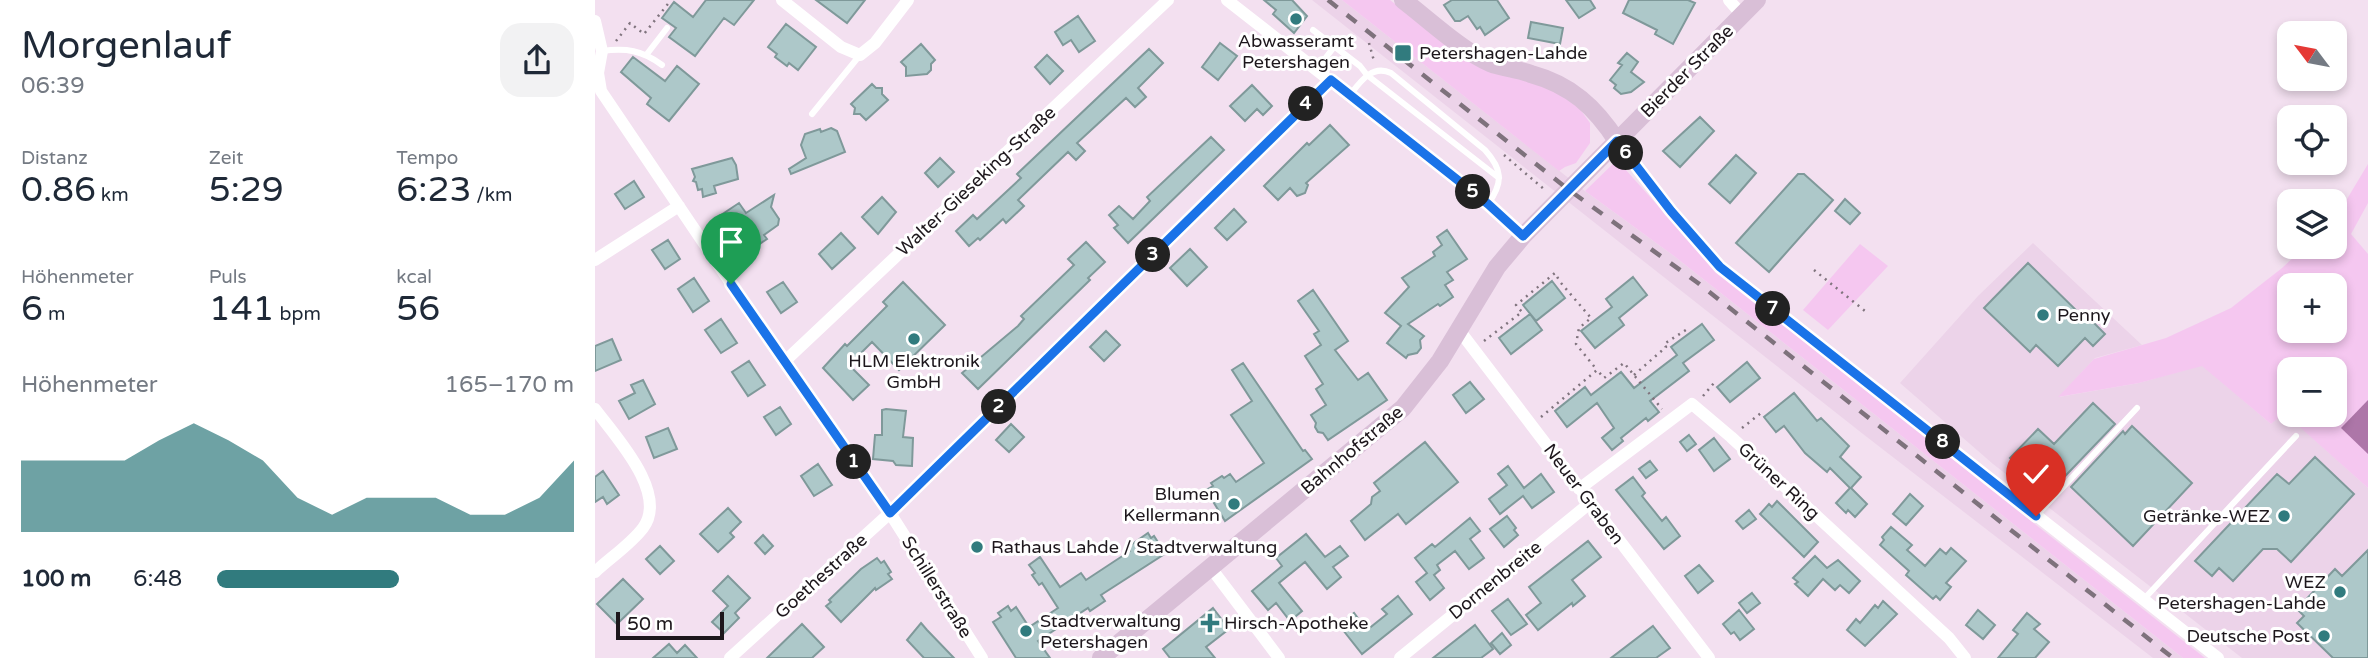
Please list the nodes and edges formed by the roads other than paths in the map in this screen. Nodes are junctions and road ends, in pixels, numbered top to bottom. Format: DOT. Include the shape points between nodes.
graph roads {
  1 [pos="782,0"];
  2 [pos="908,0"];
  3 [pos="1168,0"];
  4 [pos="1227,0"];
  5 [pos="1403,0"];
  6 [pos="1729,0"];
  7 [pos="1757,0"];
  8 [pos="1742,15"];
  9 [pos="595,21"];
  10 [pos="667,28"];
  11 [pos="1313,30"];
  12 [pos="1334,47"];
  13 [pos="602,51"];
  14 [pos="647,54"];
  15 [pos="860,55"];
  16 [pos="661,65"];
  17 [pos="1317,69"];
  18 [pos="596,74"];
  19 [pos="1367,75"];
  20 [pos="1331,80"];
  21 [pos="1350,95"];
  22 [pos="812,114"];
  23 [pos="1617,141"];
  24 [pos="1499,178"];
  25 [pos="1488,204"];
  26 [pos="679,206"];
  27 [pos="1523,236"];
  28 [pos="595,260"];
  29 [pos="1459,330"];
  30 [pos="784,362"];
  31 [pos="2137,408"];
  32 [pos="595,409"];
  33 [pos="2296,436"];
  34 [pos="1579,489"];
  35 [pos="1590,503"];
  36 [pos="890,513"];
  37 [pos="2036,516"];
  38 [pos="1212,568"];
  39 [pos="595,572"];
  40 [pos="2144,598"];
  41 [pos="730,658"];
  42 [pos="982,658"];
  43 [pos="1101,658"];
  44 [pos="1279,658"];
  45 [pos="1400,658"];
  46 [pos="1709,658"];
  47 [pos="1965,658"];
  48 [pos="2218,658"];
  1 -- 15 [label="street" via="841,47"];
  2 -- 15 [label="street"];
  3 -- 30 [label="street, Walter-Gieseking-Straße"];
  4 -- 17 [label="street"];
  5 -- 23 [label="street" via="1475,56 1558,82 1579,95"];
  6 -- 8 [label="street"];
  7 -- 8 [label="street, Bierder Straße"];
  8 -- 23 [label="street, Bierder Straße"];
  9 -- 13 [label="street, Schillerstraße"];
  10 -- 14 [label="lane"];
  11 -- 12 [label="lane"];
  12 -- 17 [label="lane"];
  12 -- 19 [label="lane"];
  13 -- 14 [label="lane"];
  13 -- 18 [label="street, Schillerstraße"];
  14 -- 16 [label="lane"];
  15 -- 22 [label="lane"];
  17 -- 20 [label="street"];
  18 -- 26 [label="street, Schillerstraße" via="600,91"];
  19 -- 21 [label="lane"];
  19 -- 24 [label="lane"];
  19 -- 24 [label="lane" via="1384,70 1391,73 1485,150 1497,163"];
  20 -- 21 [label="street"];
  20 -- 36 [label="street, Goethestraße" via="943,469"];
  21 -- 25 [label="street"];
  23 -- 27 [label="street, Bahnhofstraße"];
  23 -- 37 [label="street" via="1720,267"];
  24 -- 25 [label="lane"];
  25 -- 27 [label="street"];
  26 -- 28 [label="street"];
  26 -- 30 [label="street, Schillerstraße"];
  27 -- 29 [label="street, Bahnhofstraße" via="1497,267"];
  29 -- 34 [label="street, Neuer Graben"];
  29 -- 38 [label="street, Bahnhofstraße" via="1403,408"];
  30 -- 36 [label="street, Schillerstraße"];
  31 -- 37 [label="lane"];
  32 -- 39 [label="street" via="644,477 650,513 644,527"];
  33 -- 40 [label="lane"];
  34 -- 35 [label="street, Neuer Graben"];
  34 -- 47 [label="street, Grüner Ring" via="1692,404 1949,638"];
  35 -- 45 [label="street, Dornenbreite"];
  35 -- 46 [label="street, Neuer Graben"];
  36 -- 41 [label="street, Goethestraße"];
  36 -- 42 [label="street, Schillerstraße"];
  37 -- 40 [label="street"];
  38 -- 43 [label="street, Bahnhofstraße"];
  38 -- 44 [label="street"];
  40 -- 48 [label="street"];
}
